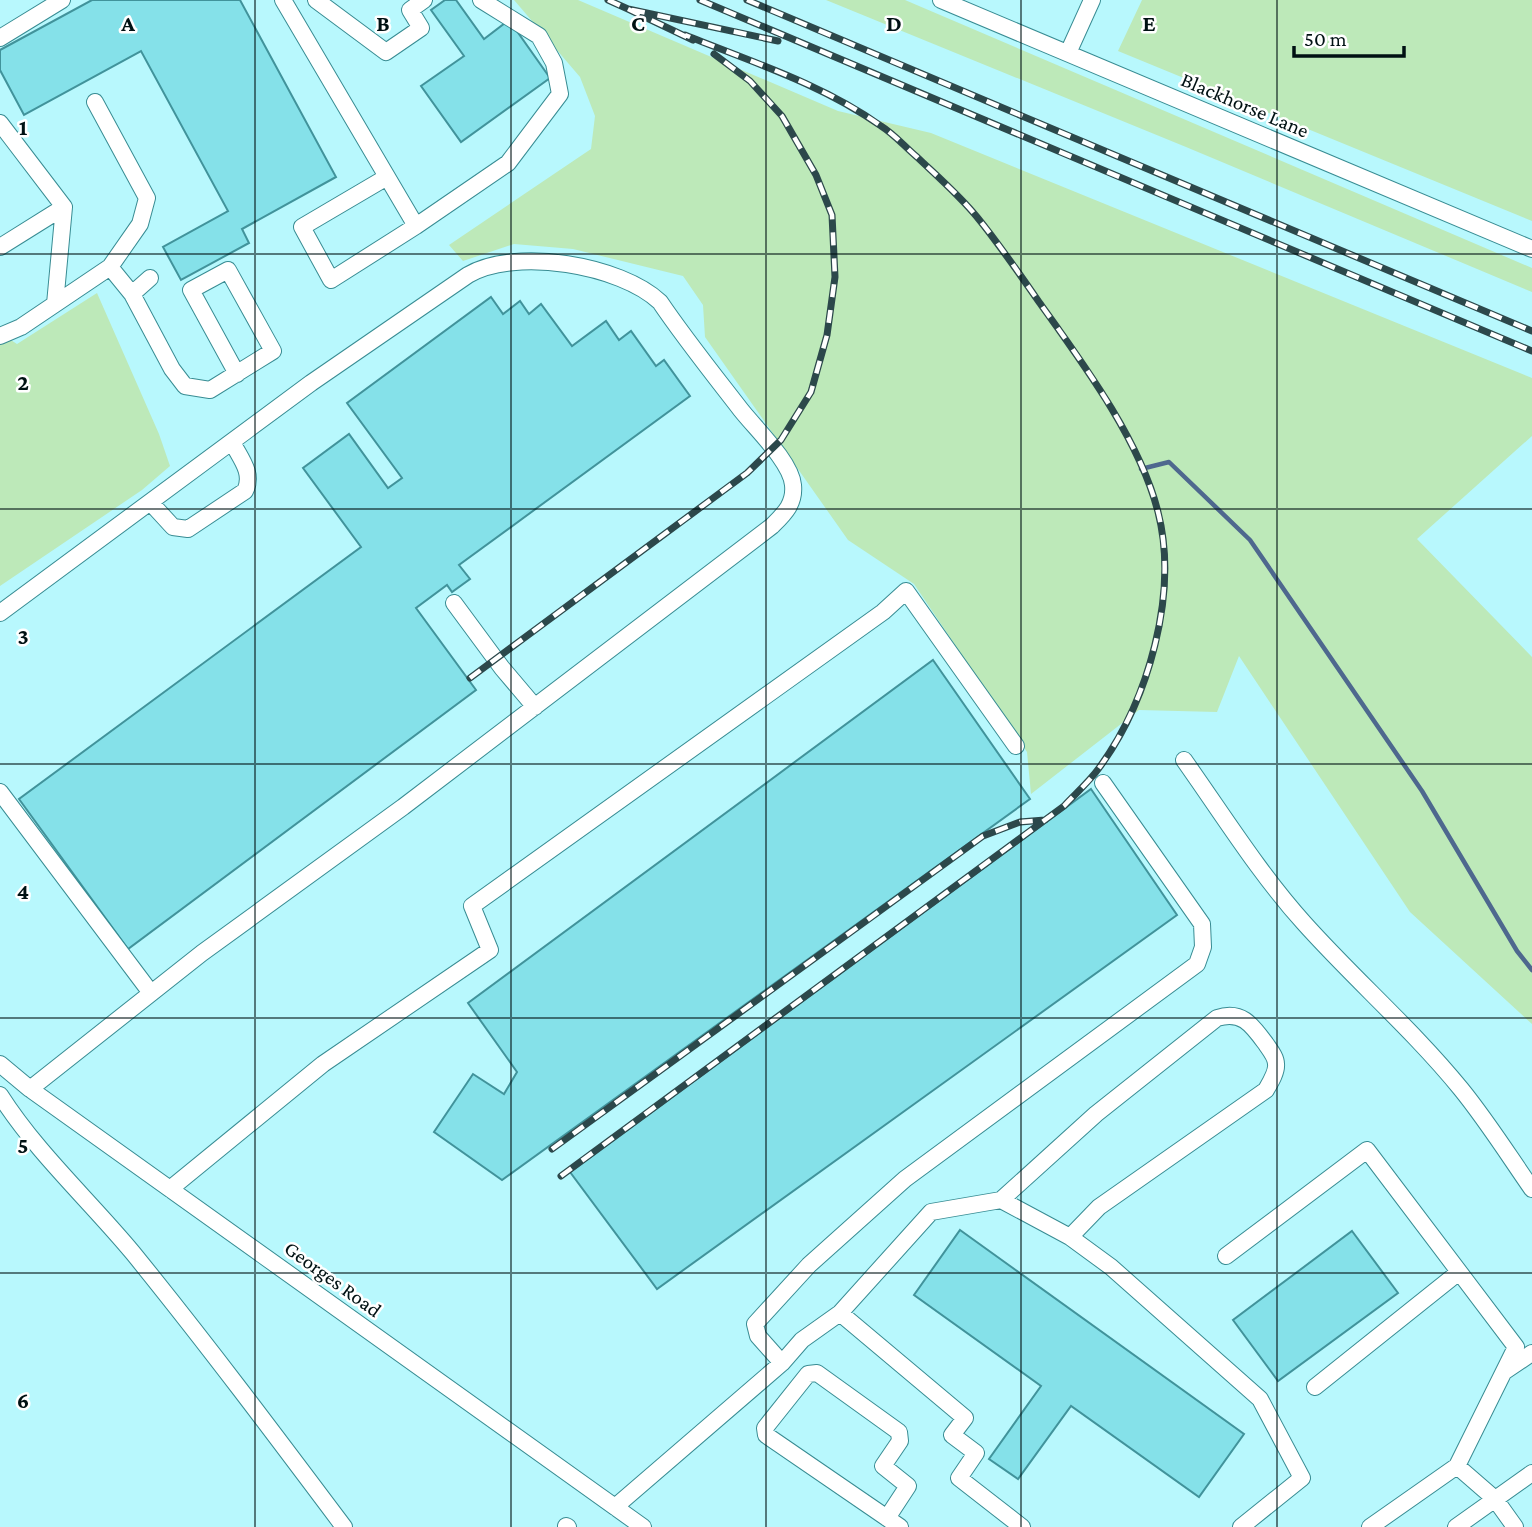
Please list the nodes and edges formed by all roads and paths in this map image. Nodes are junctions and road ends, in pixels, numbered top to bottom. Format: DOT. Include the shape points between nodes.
graph roads {
  1 [pos="61,0"];
  2 [pos="283,0"];
  3 [pos="316,0"];
  4 [pos="424,0"];
  5 [pos="481,0"];
  6 [pos="941,0"];
  7 [pos="1092,0"];
  8 [pos="0,38"];
  9 [pos="1068,53"];
  10 [pos="94,102"];
  11 [pos="0,123"];
  12 [pos="387,177"];
  13 [pos="64,207"];
  14 [pos="416,226"];
  15 [pos="0,247"];
  16 [pos="1532,249"];
  17 [pos="110,267"];
  18 [pos="150,278"];
  19 [pos="132,294"];
  20 [pos="55,304"];
  21 [pos="0,336"];
  22 [pos="237,374"];
  23 [pos="232,442"];
  24 [pos="150,502"];
  25 [pos="454,603"];
  26 [pos="0,613"];
  27 [pos="535,707"];
  28 [pos="1016,746"];
  29 [pos="1184,760"];
  30 [pos="1103,783"];
  31 [pos="0,792"];
  32 [pos="151,993"];
  33 [pos="0,1064"];
  34 [pos="30,1089"];
  35 [pos="0,1095"];
  36 [pos="170,1189"];
  37 [pos="1532,1189"];
  38 [pos="1001,1200"];
  39 [pos="1070,1237"];
  40 [pos="1226,1256"];
  41 [pos="1459,1272"];
  42 [pos="840,1313"];
  43 [pos="1532,1353"];
  44 [pos="782,1363"];
  45 [pos="1502,1373"];
  46 [pos="1315,1387"];
  47 [pos="1457,1466"];
  48 [pos="1532,1473"];
  49 [pos="1495,1499"];
  50 [pos="615,1507"];
  51 [pos="893,1523"];
  52 [pos="344,1527"];
  53 [pos="643,1527"];
  54 [pos="1023,1527"];
  55 [pos="1241,1527"];
  56 [pos="1370,1527"];
  57 [pos="1456,1527"];
  58 [pos="1515,1527"];
  1 -- 8 [label="street"];
  2 -- 12 [label="street"];
  3 -- 4 [label="street" via="386,52 421,28 410,10"];
  5 -- 14 [label="street" via="539,36 554,63 560,94 508,163"];
  6 -- 9 [label="street, Blackhorse Lane"];
  7 -- 9 [label="street"];
  9 -- 16 [label="street, Blackhorse Lane"];
  10 -- 17 [label="street" via="147,198 140,224"];
  11 -- 13 [label="street"];
  12 -- 14 [label="street"];
  12 -- 14 [label="street" via="302,227 331,280"];
  13 -- 15 [label="street"];
  13 -- 20 [label="street"];
  17 -- 19 [label="street"];
  17 -- 20 [label="street"];
  18 -- 19 [label="street"];
  19 -- 22 [label="street" via="185,386 210,390"];
  20 -- 21 [label="street"];
  22 -- 22 [label="street" via="273,352 228,270 191,290"];
  23 -- 24 [label="street"];
  23 -- 24 [label="street" via="248,471 245,491 188,529 173,527"];
  23 -- 27 [label="street" via="481,268 526,261 574,265 647,289 785,464 792,476 793,500 772,526"];
  24 -- 26 [label="street"];
  25 -- 27 [label="street"];
  27 -- 32 [label="street"];
  28 -- 36 [label="street" via="906,591 472,906 490,950 323,1063"];
  29 -- 37 [label="street" via="1303,922 1461,1089"];
  30 -- 44 [label="street" via="1202,924 1203,947 1197,964 905,1179 808,1265 755,1324 758,1336"];
  31 -- 32 [label="street"];
  32 -- 34 [label="street"];
  33 -- 34 [label="street, Georges Road"];
  34 -- 36 [label="street, Georges Road"];
  35 -- 52 [label="street" via="19,1125 220,1361"];
  36 -- 50 [label="street, Georges Road"];
  38 -- 39 [label="street"];
  38 -- 39 [label="street" via="1096,1114 1217,1018 1226,1015 1250,1022 1276,1064 1266,1090 1099,1207"];
  38 -- 42 [label="street" via="931,1212"];
  39 -- 55 [label="street" via="1111,1267 1260,1399 1303,1478"];
  40 -- 41 [label="street" via="1367,1150"];
  41 -- 45 [label="street" via="1516,1346"];
  41 -- 46 [label="street"];
  42 -- 44 [label="street" via="802,1340"];
  42 -- 54 [label="street" via="965,1418 952,1435 976,1453 959,1478"];
  43 -- 45 [label="street"];
  44 -- 50 [label="street"];
  45 -- 47 [label="street"];
  47 -- 49 [label="street"];
  47 -- 56 [label="street"];
  48 -- 49 [label="street"];
  49 -- 57 [label="street"];
  49 -- 58 [label="street"];
  50 -- 53 [label="street, Georges Road"];
  51 -- 51 [label="street" via="766,1435 765,1428 808,1374 817,1373 899,1433 900,1441 883,1466 908,1486"];
}
